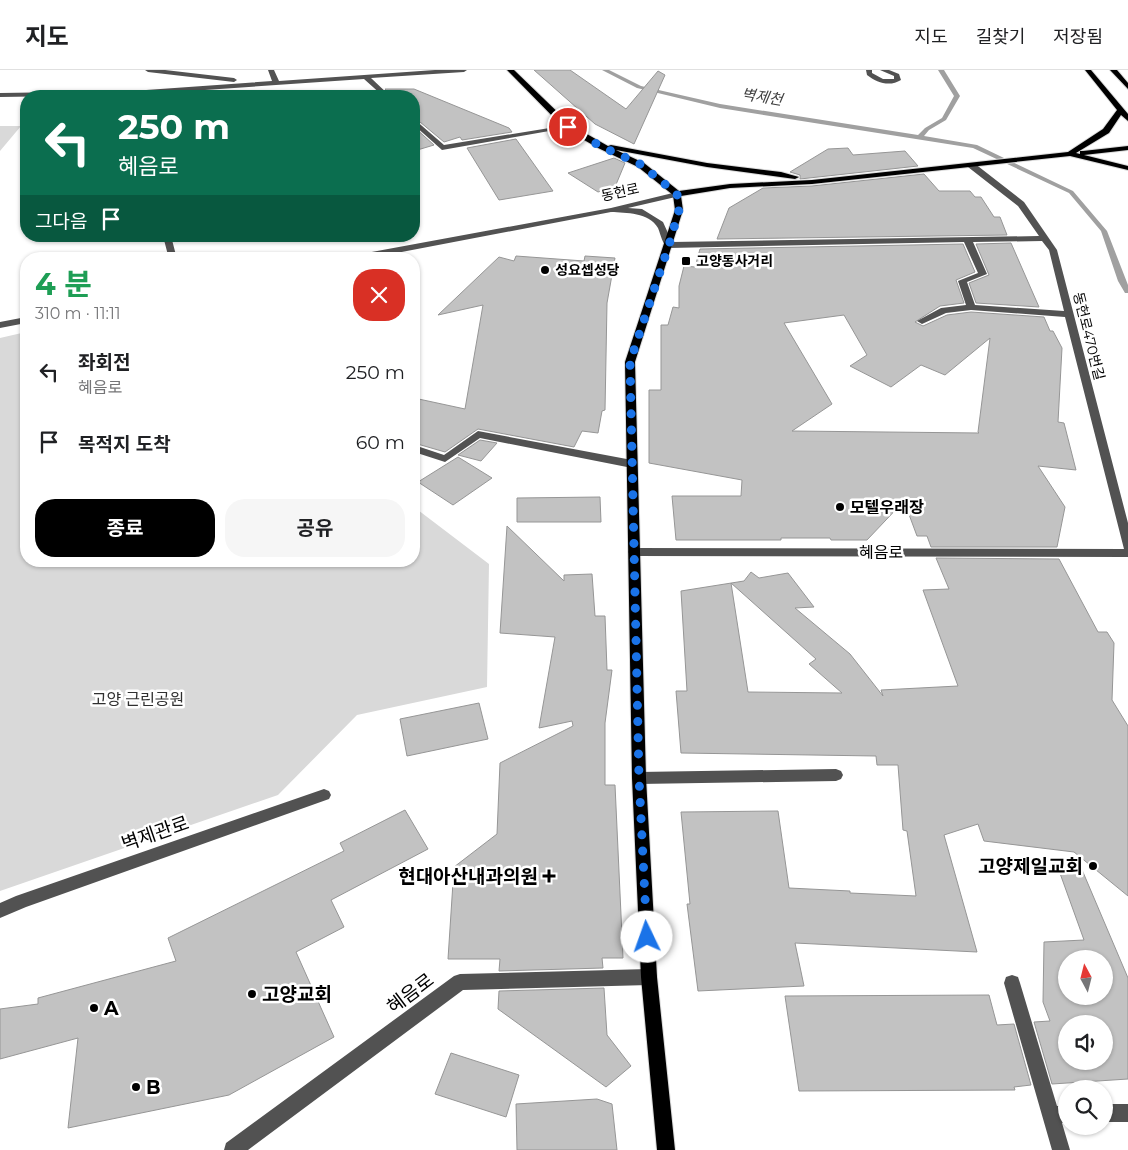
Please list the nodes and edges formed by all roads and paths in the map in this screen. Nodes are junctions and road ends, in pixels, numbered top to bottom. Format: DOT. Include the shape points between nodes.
graph roads {
  1 [pos="148,70"];
  2 [pos="271,70"];
  3 [pos="464,70"];
  4 [pos="510,70"];
  5 [pos="869,70"];
  6 [pos="883,70"];
  7 [pos="1088,70"];
  8 [pos="1114,70"];
  9 [pos="366,77"];
  10 [pos="276,83"];
  11 [pos="264,84"];
  12 [pos="1128,87"];
  13 [pos="185,90"];
  14 [pos="380,90"];
  15 [pos="0,95"];
  16 [pos="20,95"];
  17 [pos="1121,110"];
  18 [pos="1128,119"];
  19 [pos="568,127"];
  20 [pos="420,128"];
  21 [pos="600,146"];
  22 [pos="1128,148"];
  23 [pos="1070,154"];
  24 [pos="971,165"];
  25 [pos="1128,168"];
  26 [pos="812,182"];
  27 [pos="677,194"];
  28 [pos="611,210"];
  29 [pos="1044,238"];
  30 [pos="967,240"];
  31 [pos="669,245"];
  32 [pos="387,252"];
  33 [pos="970,307"];
  34 [pos="1069,314"];
  35 [pos="20,321"];
  36 [pos="922,321"];
  37 [pos="0,326"];
  38 [pos="420,450"];
  39 [pos="632,464"];
  40 [pos="1128,546"];
  41 [pos="634,552"];
  42 [pos="1128,553"];
  43 [pos="836,774"];
  44 [pos="639,778"];
  45 [pos="324,795"];
  46 [pos="0,912"];
  47 [pos="649,977"];
  48 [pos="1012,983"];
  49 [pos="1113,1113"];
  50 [pos="1128,1113"];
  51 [pos="1058,1115"];
  52 [pos="1060,1135"];
  53 [pos="233,1150"];
  54 [pos="666,1150"];
  55 [pos="1061,1150"];
  1 -- 11 [label="street"];
  2 -- 10 [label="street"];
  3 -- 9 [label="street"];
  4 -- 19 [label="main road"];
  5 -- 6 [label="street" via="875,80 898,80 897,75"];
  7 -- 17 [label="main road"];
  8 -- 12 [label="main road"];
  9 -- 10 [label="street"];
  9 -- 14 [label="street"];
  10 -- 11 [label="street"];
  11 -- 13 [label="street"];
  15 -- 16 [label="street"];
  17 -- 18 [label="main road"];
  17 -- 23 [label="main road" via="1106,131"];
  19 -- 20 [label="street" via="442,148"];
  19 -- 21 [label="main road"];
  21 -- 26 [label="main road" via="707,165 782,174"];
  21 -- 27 [label="main road" via="640,164"];
  22 -- 23 [label="main road"];
  23 -- 24 [label="main road, 동헌로"];
  23 -- 25 [label="main road"];
  24 -- 26 [label="main road, 동헌로"];
  24 -- 29 [label="street, 동헌로470번길" via="1021,204"];
  26 -- 27 [label="main road, 동헌로" via="766,182"];
  27 -- 28 [label="street, 동헌로"];
  27 -- 31 [label="main road" via="679,210"];
  28 -- 31 [label="street" via="639,211 660,224"];
  28 -- 32 [label="street, 동헌로"];
  29 -- 30 [label="street"];
  29 -- 34 [label="street, 동헌로470번길" via="1053,250"];
  30 -- 31 [label="street"];
  30 -- 33 [label="street" via="983,274 962,282"];
  31 -- 39 [label="main road" via="630,362"];
  33 -- 34 [label="street"];
  33 -- 36 [label="street" via="944,310"];
  34 -- 40 [label="street, 동헌로470번길"];
  35 -- 37 [label="street"];
  38 -- 39 [label="street" via="445,459 478,434"];
  39 -- 41 [label="main road"];
  41 -- 42 [label="street, 혜음로"];
  41 -- 44 [label="main road"];
  43 -- 44 [label="street"];
  44 -- 47 [label="main road"];
  45 -- 46 [label="street, 벽제관로" via="32,897"];
  47 -- 53 [label="street, 혜음로" via="460,982"];
  47 -- 54 [label="main road"];
  48 -- 51 [label="street"];
  49 -- 50 [label="street"];
  52 -- 55 [label="street"];
}
